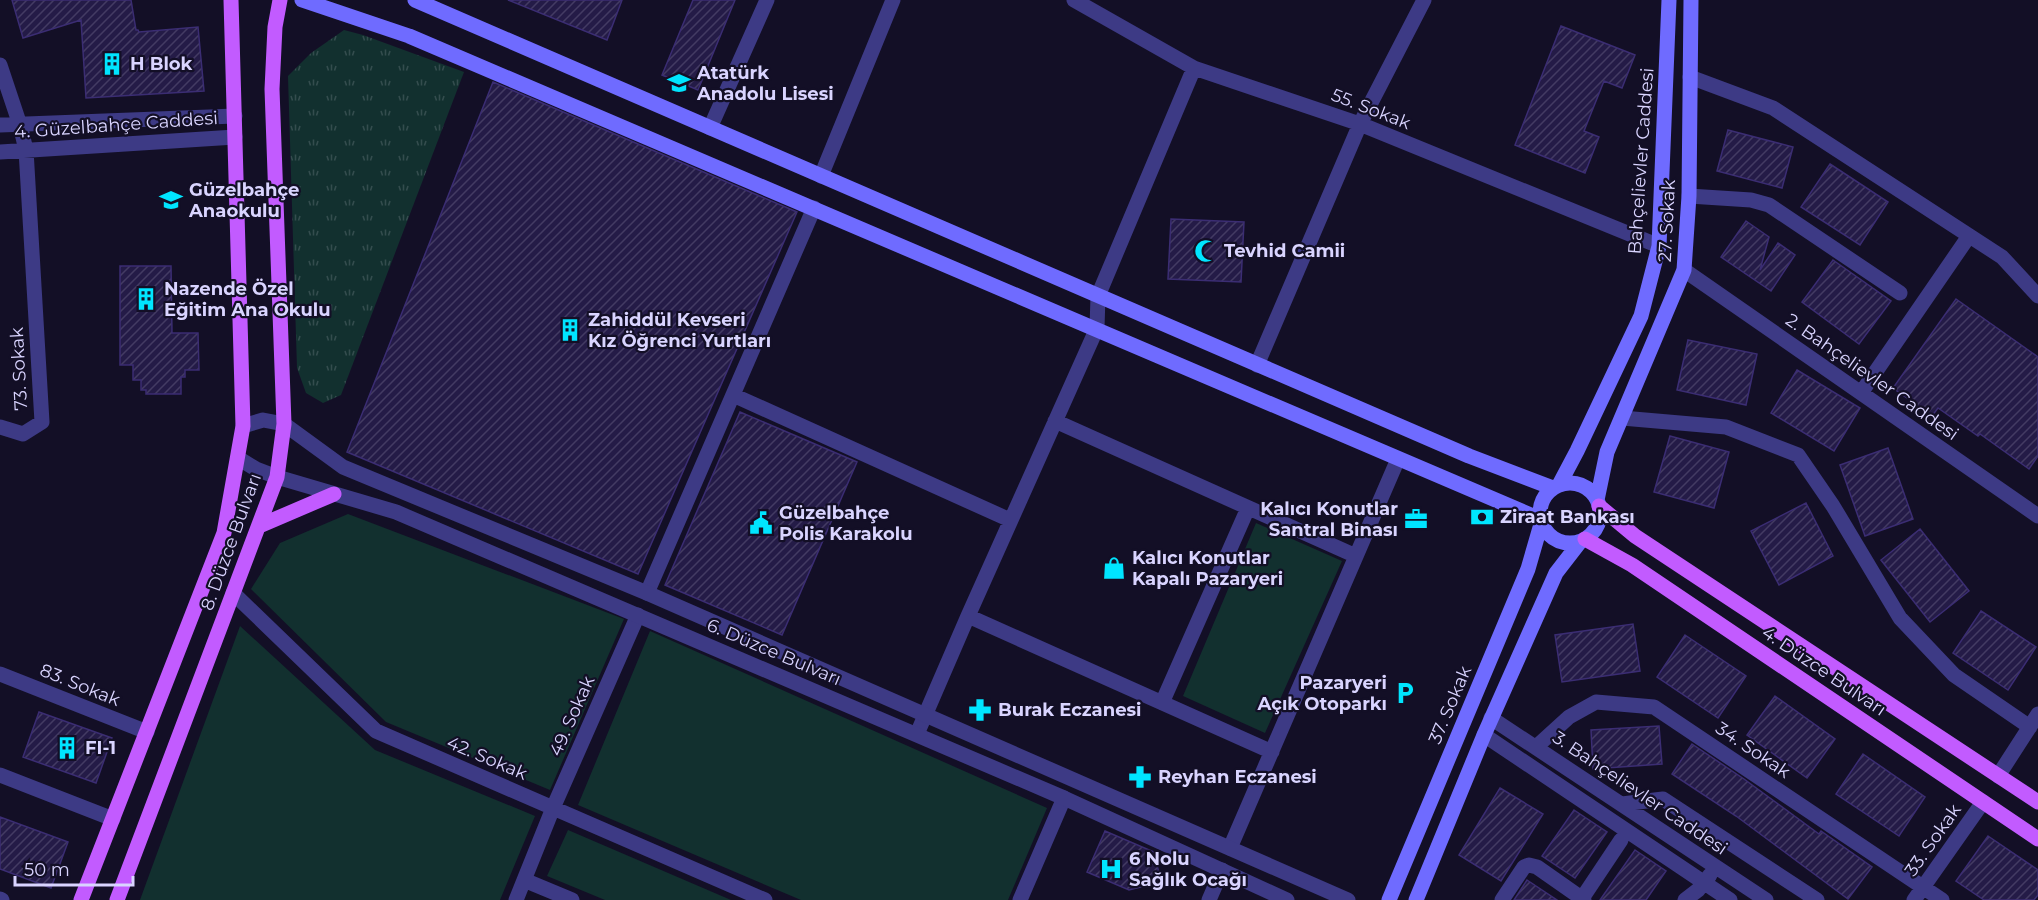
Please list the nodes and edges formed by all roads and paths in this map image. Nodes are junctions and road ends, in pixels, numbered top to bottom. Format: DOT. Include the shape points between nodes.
graph roads {
  1 [pos="231,0"];
  2 [pos="280,0"];
  3 [pos="302,0"];
  4 [pos="415,0"];
  5 [pos="767,0"];
  6 [pos="893,0"];
  7 [pos="1074,0"];
  8 [pos="1424,0"];
  9 [pos="1669,0"];
  10 [pos="1691,0"];
  11 [pos="0,64"];
  12 [pos="1194,68"];
  13 [pos="1690,77"];
  14 [pos="235,116"];
  15 [pos="20,124"];
  16 [pos="1360,124"];
  17 [pos="0,125"];
  18 [pos="710,128"];
  19 [pos="235,137"];
  20 [pos="26,150"];
  21 [pos="0,152"];
  22 [pos="821,176"];
  23 [pos="1689,196"];
  24 [pos="814,208"];
  25 [pos="1969,236"];
  26 [pos="1659,246"];
  27 [pos="1684,270"];
  28 [pos="1900,293"];
  29 [pos="1098,296"];
  30 [pos="2038,296"];
  31 [pos="1097,328"];
  32 [pos="1257,364"];
  33 [pos="1862,393"];
  34 [pos="733,395"];
  35 [pos="1622,418"];
  36 [pos="1055,421"];
  37 [pos="284,424"];
  38 [pos="243,426"];
  39 [pos="0,428"];
  40 [pos="238,458"];
  41 [pos="1398,459"];
  42 [pos="277,477"];
  43 [pos="1556,487"];
  44 [pos="334,494"];
  45 [pos="1598,503"];
  46 [pos="1248,508"];
  47 [pos="2038,516"];
  48 [pos="1010,520"];
  49 [pos="1541,521"];
  50 [pos="258,526"];
  51 [pos="1582,540"];
  52 [pos="1356,556"];
  53 [pos="233,593"];
  54 [pos="647,593"];
  55 [pos="638,615"];
  56 [pos="968,616"];
  57 [pos="1505,623"];
  58 [pos="1529,633"];
  59 [pos="0,674"];
  60 [pos="1162,703"];
  61 [pos="925,715"];
  62 [pos="1491,718"];
  63 [pos="2034,720"];
  64 [pos="147,732"];
  65 [pos="917,734"];
  66 [pos="1484,735"];
  67 [pos="1536,747"];
  68 [pos="1272,752"];
  69 [pos="0,776"];
  70 [pos="1998,776"];
  71 [pos="1434,794"];
  72 [pos="1064,798"];
  73 [pos="1983,802"];
  74 [pos="2038,802"];
  75 [pos="1456,803"];
  76 [pos="1622,804"];
  77 [pos="553,808"];
  78 [pos="113,819"];
  79 [pos="2038,839"];
  80 [pos="1622,840"];
  81 [pos="1230,848"];
  82 [pos="1715,866"];
  83 [pos="1222,870"];
  84 [pos="524,880"];
  85 [pos="1704,883"];
  86 [pos="1923,886"];
  87 [pos="81,900"];
  88 [pos="117,900"];
  89 [pos="516,900"];
  90 [pos="572,900"];
  91 [pos="765,900"];
  92 [pos="1020,900"];
  93 [pos="1209,900"];
  94 [pos="1287,900"];
  95 [pos="1348,900"];
  96 [pos="1389,900"];
  97 [pos="1416,900"];
  98 [pos="1502,900"];
  99 [pos="1582,900"];
  100 [pos="1685,900"];
  101 [pos="1730,900"];
  102 [pos="1766,900"];
  103 [pos="1817,900"];
  104 [pos="1914,900"];
  105 [pos="1942,900"];
  1 -- 14 [label="main road, 8. Düzce Bulvarı"];
  2 -- 37 [label="main road, 8. Düzce Bulvarı" via="272,89"];
  3 -- 24 [label="main road" via="409,36"];
  4 -- 18 [label="main road"];
  5 -- 18 [label="street"];
  6 -- 22 [label="street"];
  7 -- 12 [label="street, 55. Sokak"];
  8 -- 16 [label="street"];
  9 -- 26 [label="main road, Bahçelievler Caddesi"];
  10 -- 13 [label="main road, 27. Sokak"];
  11 -- 15 [label="street, 73. Sokak"];
  12 -- 16 [label="street, 55. Sokak"];
  12 -- 29 [label="street"];
  13 -- 23 [label="main road, 27. Sokak"];
  13 -- 25 [label="street" via="1773,108"];
  14 -- 15 [label="street, 4. Güzelbahçe Caddesi"];
  14 -- 19 [label="main road, 8. Düzce Bulvarı"];
  15 -- 17 [label="street, 4. Güzelbahçe Caddesi"];
  15 -- 20 [label="street, 73. Sokak"];
  16 -- 26 [label="street, 55. Sokak"];
  16 -- 32 [label="street"];
  18 -- 22 [label="main road"];
  19 -- 20 [label="street, 4. Güzelbahçe Caddesi"];
  19 -- 38 [label="main road, 8. Düzce Bulvarı"];
  20 -- 21 [label="street, 4. Güzelbahçe Caddesi"];
  20 -- 39 [label="street, 73. Sokak" via="42,422 23,434"];
  22 -- 29 [label="main road"];
  23 -- 27 [label="main road, 27. Sokak"];
  23 -- 28 [label="street" via="1769,205"];
  24 -- 31 [label="main road"];
  24 -- 34 [label="street"];
  25 -- 30 [label="street" via="2002,257"];
  25 -- 33 [label="street"];
  26 -- 43 [label="main road, Bahçelievler Caddesi" via="1641,316 1578,451"];
  27 -- 33 [label="street, 2. Bahçelievler Caddesi"];
  27 -- 35 [label="main road, 27. Sokak"];
  29 -- 31 [label="street"];
  29 -- 32 [label="main road"];
  31 -- 36 [label="street"];
  31 -- 41 [label="main road"];
  32 -- 43 [label="main road" via="1469,456"];
  33 -- 47 [label="street, 2. Bahçelievler Caddesi"];
  34 -- 48 [label="street"];
  34 -- 54 [label="street"];
  35 -- 45 [label="main road, 27. Sokak" via="1607,452"];
  35 -- 63 [label="street" via="1726,427 1797,455 1833,506 1900,618 1954,675"];
  36 -- 46 [label="street"];
  36 -- 48 [label="street"];
  37 -- 38 [label="street" via="263,420"];
  37 -- 42 [label="main road, 8. Düzce Bulvarı"];
  37 -- 54 [label="street, 6. Düzce Bulvarı" via="343,466"];
  38 -- 40 [label="main road, 8. Düzce Bulvarı"];
  40 -- 42 [label="street, 6. Düzce Bulvarı"];
  40 -- 64 [label="main road, 8. Düzce Bulvarı" via="225,533"];
  41 -- 49 [label="main road"];
  41 -- 52 [label="street"];
  42 -- 44 [label="street, 6. Düzce Bulvarı"];
  42 -- 50 [label="main road, 8. Düzce Bulvarı"];
  43 -- 45 [label="main road" via="1568,483 1585,487"];
  43 -- 49 [label="main road" via="1540,505"];
  44 -- 50 [label="main road"];
  44 -- 55 [label="street, 6. Düzce Bulvarı" via="396,512"];
  45 -- 51 [label="main road" via="1597,525"];
  45 -- 70 [label="main road, 4. Düzce Bulvarı" via="1635,536"];
  46 -- 52 [label="street"];
  46 -- 60 [label="street"];
  48 -- 56 [label="street"];
  49 -- 51 [label="main road" via="1546,532 1561,542"];
  49 -- 57 [label="main road, 37. Sokak" via="1528,569"];
  50 -- 53 [label="main road, 8. Düzce Bulvarı"];
  51 -- 58 [label="main road" via="1556,573"];
  51 -- 73 [label="main road, 4. Düzce Bulvarı" via="1632,564"];
  52 -- 68 [label="street"];
  53 -- 77 [label="street, 42. Sokak" via="376,731"];
  53 -- 88 [label="main road, 8. Düzce Bulvarı"];
  54 -- 61 [label="street, 6. Düzce Bulvarı"];
  55 -- 65 [label="street, 6. Düzce Bulvarı"];
  55 -- 77 [label="street, 49. Sokak"];
  56 -- 60 [label="street"];
  56 -- 61 [label="street"];
  57 -- 58 [label="main road"];
  57 -- 71 [label="main road, 37. Sokak"];
  58 -- 62 [label="main road"];
  59 -- 64 [label="street, 83. Sokak"];
  60 -- 68 [label="street"];
  61 -- 65 [label="street"];
  61 -- 81 [label="street, 6. Düzce Bulvarı"];
  62 -- 66 [label="main road"];
  62 -- 67 [label="street, 3. Bahçelievler Caddesi"];
  63 -- 70 [label="street"];
  64 -- 78 [label="main road, 8. Düzce Bulvarı"];
  65 -- 72 [label="street, 6. Düzce Bulvarı"];
  66 -- 75 [label="main road"];
  66 -- 85 [label="street"];
  67 -- 76 [label="street, 3. Bahçelievler Caddesi"];
  67 -- 86 [label="street, 34. Sokak" via="1569,717 1596,702 1654,707"];
  68 -- 81 [label="street"];
  69 -- 78 [label="street"];
  70 -- 74 [label="main road, 4. Düzce Bulvarı"];
  71 -- 75 [label="main road"];
  71 -- 96 [label="main road, 37. Sokak"];
  72 -- 83 [label="street, 6. Düzce Bulvarı"];
  72 -- 92 [label="street"];
  73 -- 79 [label="main road, 4. Düzce Bulvarı"];
  73 -- 86 [label="street, 33. Sokak"];
  75 -- 97 [label="main road"];
  76 -- 82 [label="street, 3. Bahçelievler Caddesi"];
  76 -- 103 [label="street" via="1662,799"];
  77 -- 84 [label="street, 49. Sokak"];
  77 -- 91 [label="street, 42. Sokak"];
  78 -- 87 [label="main road, 8. Düzce Bulvarı"];
  80 -- 99 [label="street"];
  81 -- 95 [label="street, 6. Düzce Bulvarı"];
  82 -- 85 [label="street"];
  82 -- 102 [label="street, 3. Bahçelievler Caddesi"];
  83 -- 93 [label="street"];
  83 -- 94 [label="street, 6. Düzce Bulvarı"];
  84 -- 89 [label="street, 49. Sokak"];
  84 -- 90 [label="street"];
  85 -- 100 [label="street"];
  85 -- 101 [label="street"];
  86 -- 104 [label="street, 33. Sokak"];
  86 -- 105 [label="street, 34. Sokak"];
  98 -- 99 [label="street" via="1528,865 1537,867"];
}
